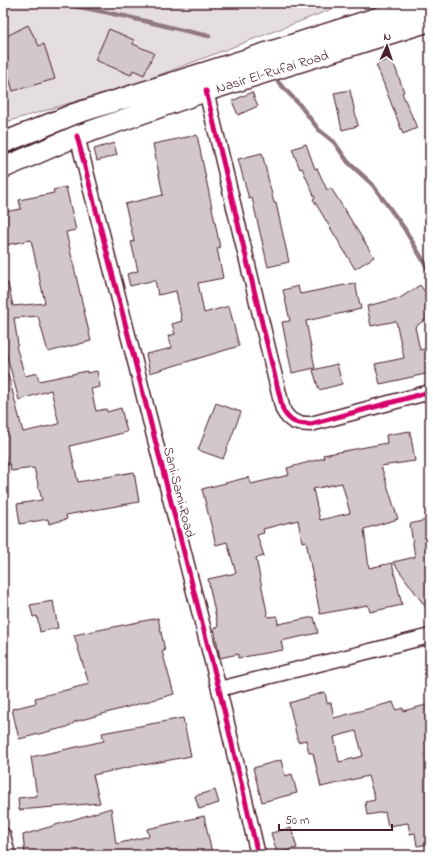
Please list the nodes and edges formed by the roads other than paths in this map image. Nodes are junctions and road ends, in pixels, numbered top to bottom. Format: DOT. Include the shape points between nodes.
graph roads {
  1 [pos="424,3"];
  2 [pos="430,21"];
  3 [pos="371,29"];
  4 [pos="206,91"];
  5 [pos="77,136"];
  6 [pos="3,143"];
  7 [pos="3,168"];
  8 [pos="430,392"];
  9 [pos="430,636"];
  10 [pos="219,689"];
  11 [pos="3,835"];
  12 [pos="8,855"];
  13 [pos="258,855"];
  1 -- 3 [label="main road, Nasir El-Rufai Road"];
  2 -- 3 [label="main road, Nasir El-Rufai Road"];
  3 -- 4 [label="main road, Nasir El-Rufai Road"];
  3 -- 6 [label="main road, Nasir El-Rufai Road" via="74,114"];
  4 -- 5 [label="main road, Nasir El-Rufai Road"];
  4 -- 8 [label="street" via="283,410 289,420 298,424 311,424"];
  5 -- 7 [label="main road, Nasir El-Rufai Road"];
  5 -- 10 [label="street, Sani Sami Road"];
  9 -- 10 [label="street"];
  10 -- 13 [label="street, Sani Sami Road"];
  11 -- 12 [label="street"];
}
